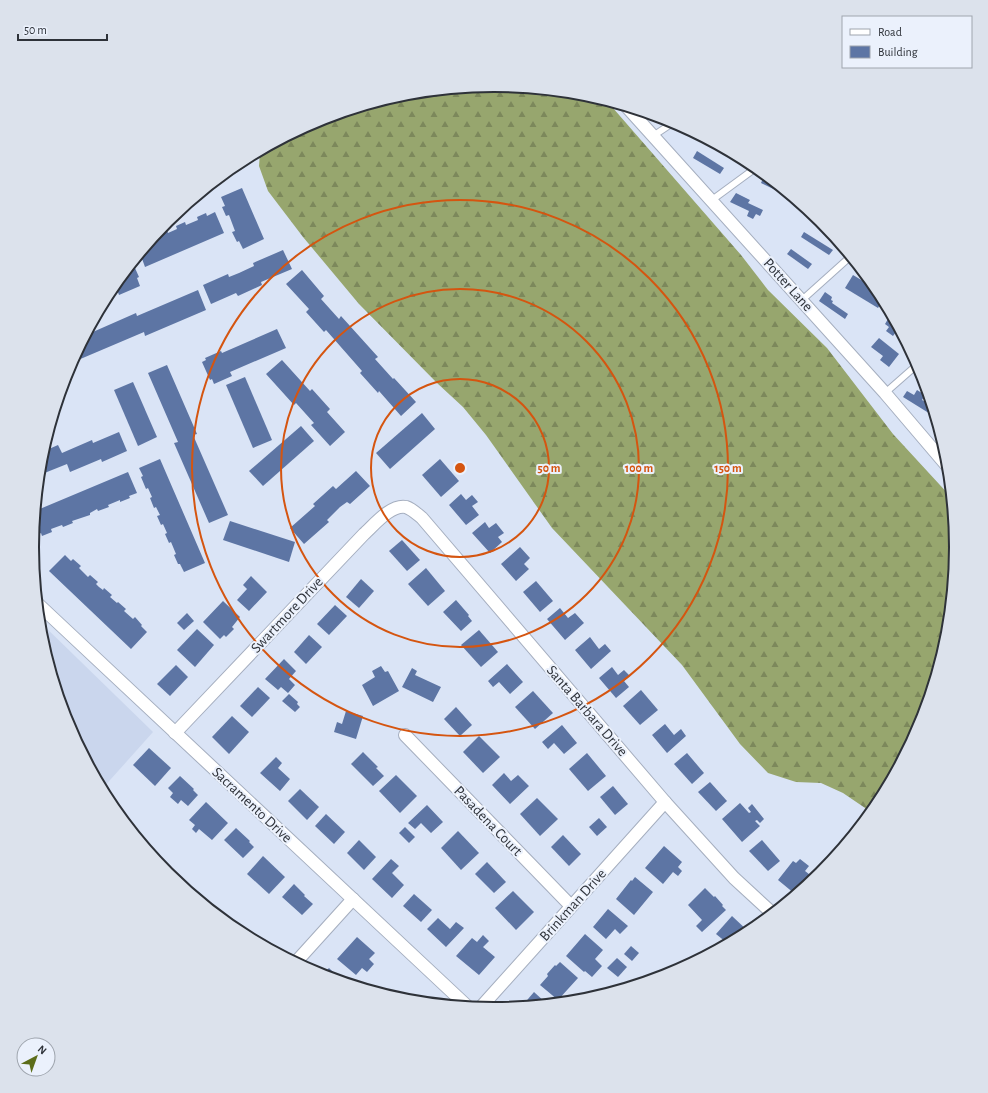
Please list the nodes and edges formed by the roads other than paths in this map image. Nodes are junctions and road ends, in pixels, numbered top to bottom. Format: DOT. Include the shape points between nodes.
graph roads {
  1 [pos="633,114"];
  2 [pos="668,126"];
  3 [pos="653,136"];
  4 [pos="751,171"];
  5 [pos="712,200"];
  6 [pos="847,260"];
  7 [pos="802,300"];
  8 [pos="913,369"];
  9 [pos="884,393"];
  10 [pos="940,458"];
  11 [pos="405,507"];
  12 [pos="44,609"];
  13 [pos="175,733"];
  14 [pos="405,735"];
  15 [pos="666,802"];
  16 [pos="353,899"];
  17 [pos="571,906"];
  18 [pos="768,909"];
  19 [pos="300,958"];
  20 [pos="461,1001"];
  21 [pos="486,1002"];
  1 -- 3 [label="street, Potter Lane"];
  2 -- 3 [label="lane"];
  3 -- 5 [label="street, Potter Lane"];
  4 -- 5 [label="lane"];
  5 -- 7 [label="street, Potter Lane"];
  6 -- 7 [label="lane"];
  7 -- 9 [label="street, Potter Lane"];
  8 -- 9 [label="lane"];
  9 -- 10 [label="street, Potter Lane"];
  11 -- 13 [label="street, Swartmore Drive" via="393,509 364,534"];
  11 -- 15 [label="street, Santa Barbara Drive" via="422,518"];
  12 -- 13 [label="street, Sacramento Drive"];
  13 -- 16 [label="street, Sacramento Drive"];
  14 -- 17 [label="street, Pasadena Court"];
  15 -- 17 [label="street, Brinkman Drive"];
  15 -- 18 [label="street, Santa Barbara Drive" via="734,878"];
  16 -- 19 [label="street"];
  16 -- 20 [label="street, Sacramento Drive"];
  17 -- 21 [label="street, Brinkman Drive"];
}
